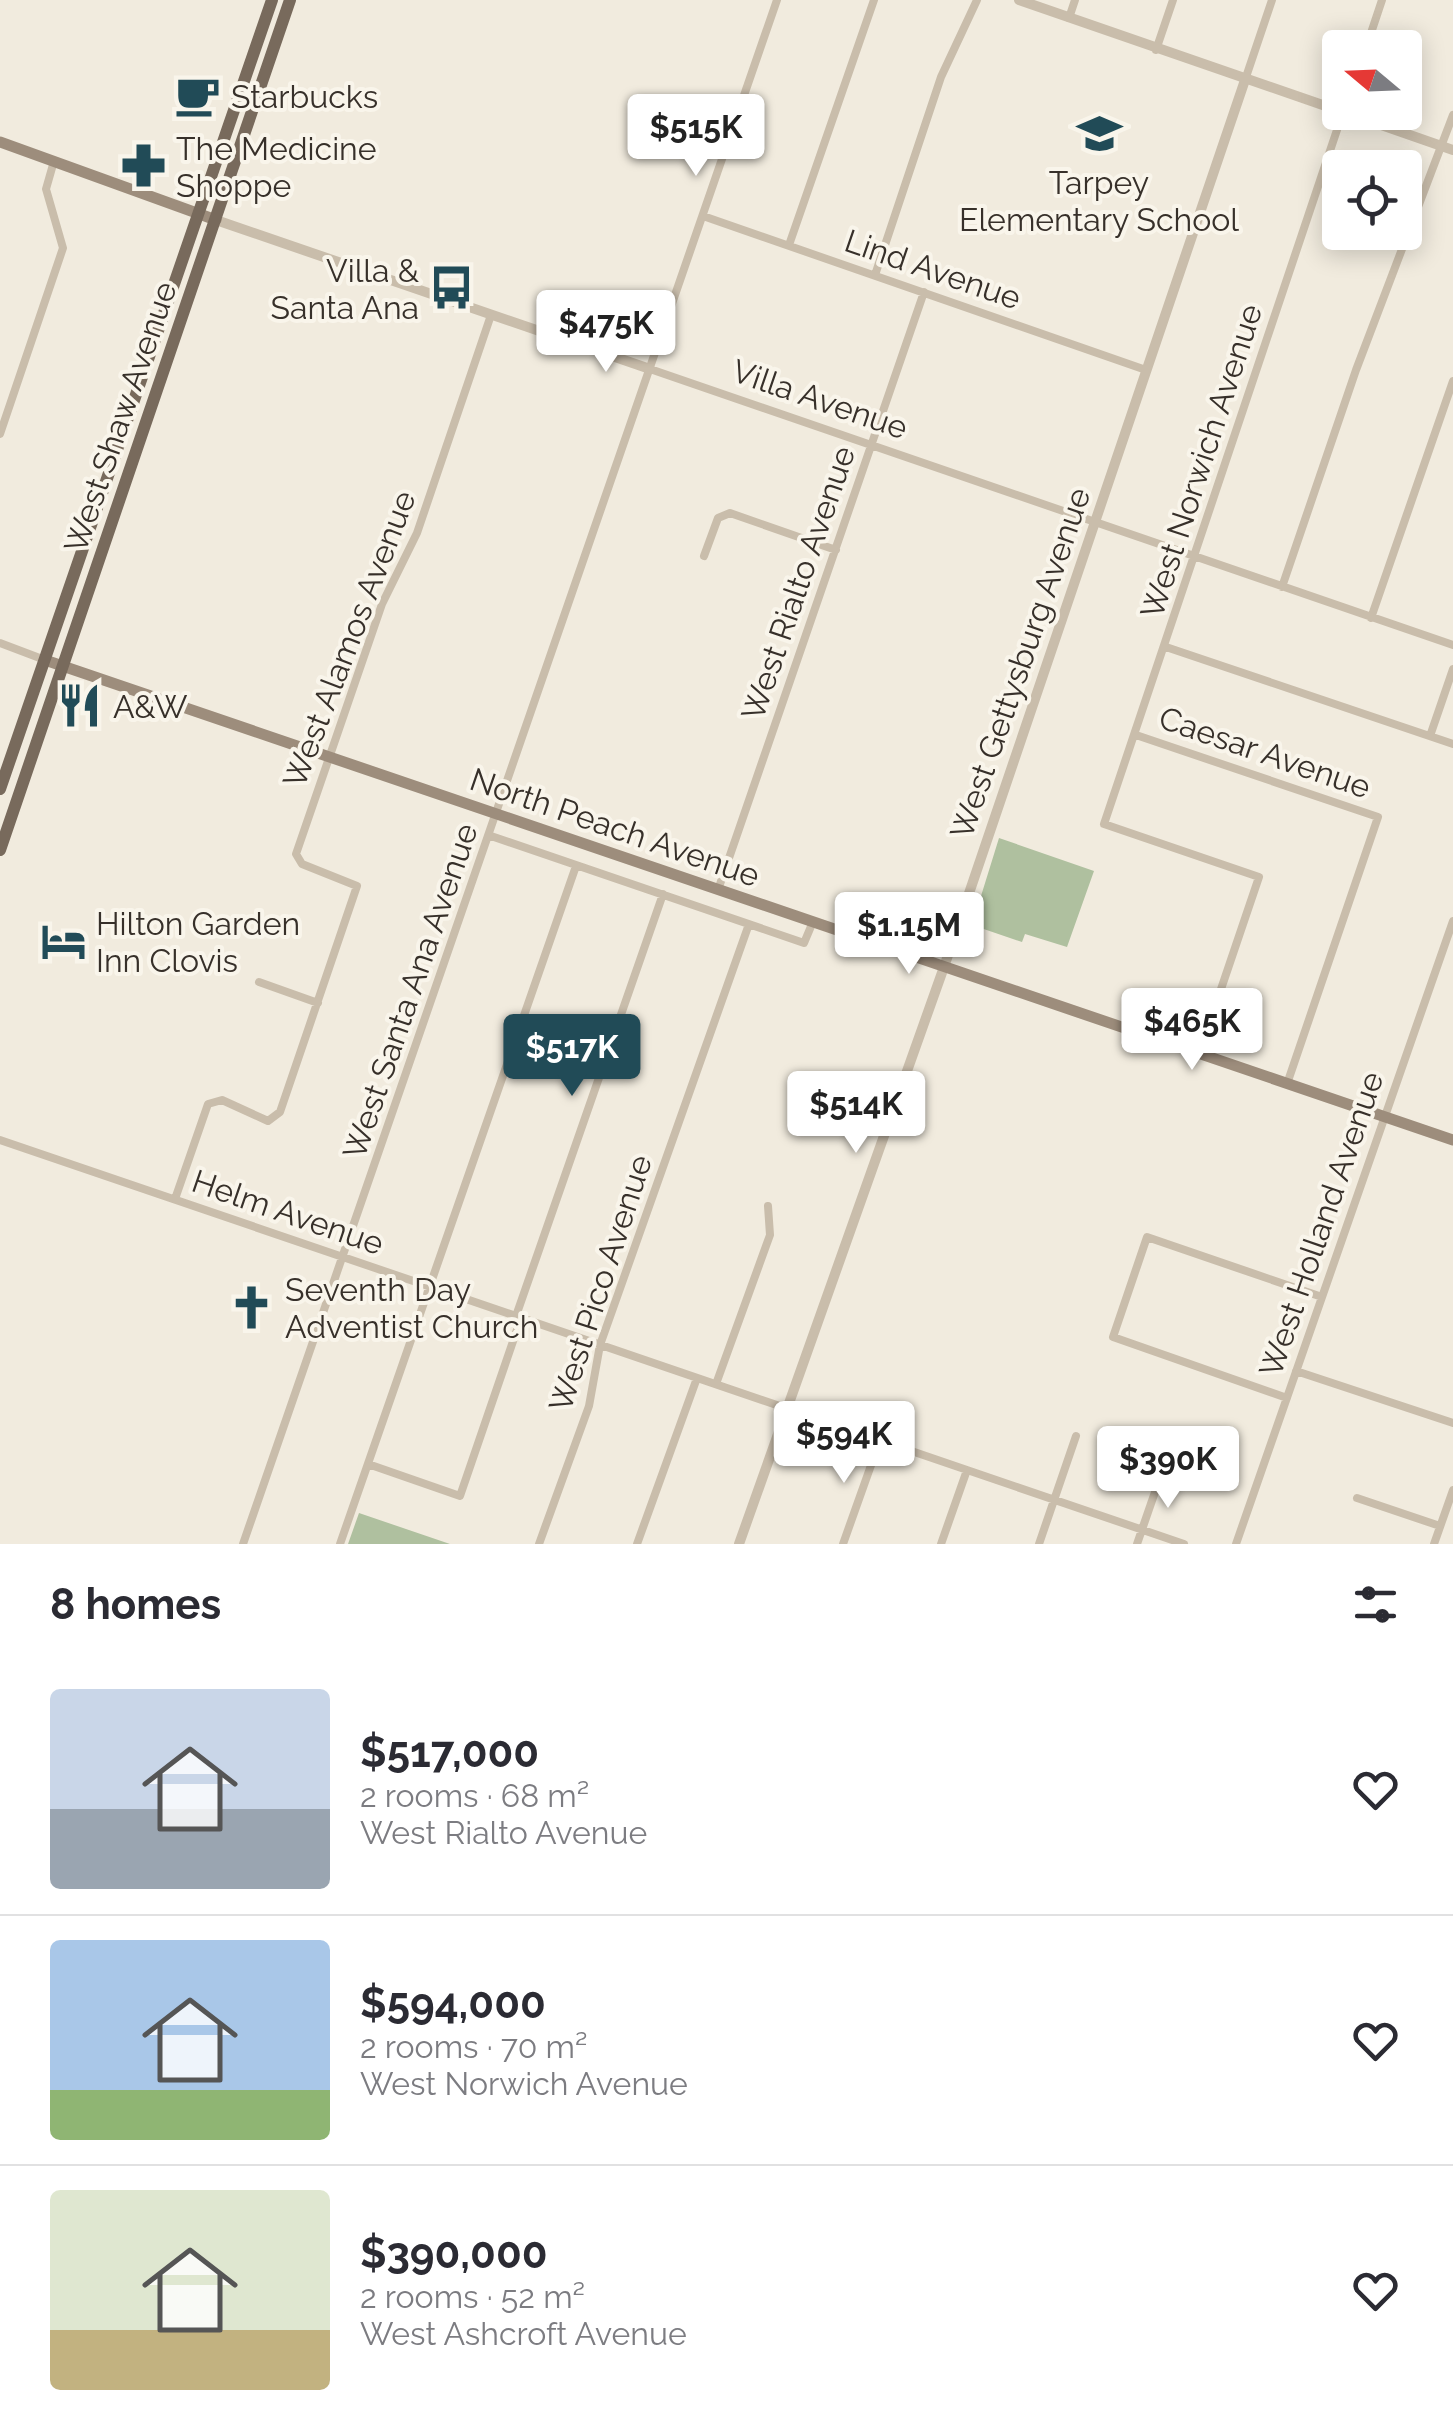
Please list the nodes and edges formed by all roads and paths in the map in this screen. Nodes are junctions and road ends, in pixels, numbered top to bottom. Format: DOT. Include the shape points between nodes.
graph roads {
  1 [pos="272,0"];
  2 [pos="280,0"];
  3 [pos="290,0"];
  4 [pos="777,0"];
  5 [pos="874,0"];
  6 [pos="977,0"];
  7 [pos="1019,0"];
  8 [pos="1075,0"];
  9 [pos="1173,0"];
  10 [pos="1272,0"];
  11 [pos="1382,0"];
  12 [pos="1069,18"];
  13 [pos="1372,30"];
  14 [pos="1156,50"];
  15 [pos="1245,80"];
  16 [pos="263,81"];
  17 [pos="1322,105"];
  18 [pos="1453,115"];
  19 [pos="1336,130"];
  20 [pos="1395,130"];
  21 [pos="0,142"];
  22 [pos="1448,148"];
  23 [pos="54,161"];
  24 [pos="196,212"];
  25 [pos="703,216"];
  26 [pos="216,220"];
  27 [pos="790,245"];
  28 [pos="875,275"];
  29 [pos="924,292"];
  30 [pos="491,315"];
  31 [pos="650,370"];
  32 [pos="1146,370"];
  33 [pos="1453,381"];
  34 [pos="0,434"];
  35 [pos="123,437"];
  36 [pos="872,446"];
  37 [pos="114,519"];
  38 [pos="1094,523"];
  39 [pos="836,550"];
  40 [pos="704,556"];
  41 [pos="1192,558"];
  42 [pos="1282,588"];
  43 [pos="1371,618"];
  44 [pos="0,643"];
  45 [pos="1453,645"];
  46 [pos="1166,647"];
  47 [pos="44,660"];
  48 [pos="66,668"];
  49 [pos="1453,670"];
  50 [pos="1136,735"];
  51 [pos="1430,736"];
  52 [pos="1453,744"];
  53 [pos="330,758"];
  54 [pos="0,789"];
  55 [pos="498,816"];
  56 [pos="491,836"];
  57 [pos="0,850"];
  58 [pos="576,866"];
  59 [pos="718,890"];
  60 [pos="662,894"];
  61 [pos="1453,921"];
  62 [pos="749,924"];
  63 [pos="812,924"];
  64 [pos="944,967"];
  65 [pos="259,982"];
  66 [pos="318,1003"];
  67 [pos="1199,1054"];
  68 [pos="1287,1084"];
  69 [pos="1386,1118"];
  70 [pos="0,1140"];
  71 [pos="1453,1140"];
  72 [pos="174,1199"];
  73 [pos="768,1206"];
  74 [pos="343,1258"];
  75 [pos="429,1286"];
  76 [pos="1322,1298"];
  77 [pos="519,1317"];
  78 [pos="600,1345"];
  79 [pos="1296,1370"];
  80 [pos="697,1378"];
  81 [pos="716,1384"];
  82 [pos="1287,1398"];
  83 [pos="787,1408"];
  84 [pos="1453,1423"];
  85 [pos="1076,1436"];
  86 [pos="880,1440"];
  87 [pos="368,1464"];
  88 [pos="1164,1466"];
  89 [pos="966,1470"];
  90 [pos="1453,1490"];
  91 [pos="1357,1498"];
  92 [pos="1054,1501"];
  93 [pos="1440,1526"];
  94 [pos="1142,1530"];
  95 [pos="243,1544"];
  96 [pos="340,1544"];
  97 [pos="539,1544"];
  98 [pos="637,1544"];
  99 [pos="739,1544"];
  100 [pos="843,1544"];
  101 [pos="940,1544"];
  102 [pos="1038,1544"];
  103 [pos="1137,1544"];
  104 [pos="1184,1544"];
  105 [pos="1236,1544"];
  106 [pos="1434,1544"];
  1 -- 24 [label="main road, West Shaw Avenue"];
  2 -- 16 [label="main road" via="258,68"];
  3 -- 16 [label="main road, West Shaw Avenue"];
  4 -- 25 [label="street, West Santa Ana Avenue"];
  5 -- 27 [label="street"];
  6 -- 28 [label="street" via="941,77"];
  7 -- 12 [label="street"];
  8 -- 12 [label="street"];
  9 -- 14 [label="street"];
  10 -- 15 [label="street"];
  11 -- 13 [label="street"];
  12 -- 14 [label="street"];
  14 -- 15 [label="street"];
  15 -- 17 [label="street"];
  15 -- 32 [label="street, West Gettysburg Avenue"];
  16 -- 26 [label="main road, West Shaw Avenue"];
  18 -- 22 [label="street"];
  19 -- 41 [label="street, West Norwich Avenue"];
  20 -- 22 [label="street"];
  21 -- 23 [label="main road, Villa Avenue"];
  22 -- 42 [label="street" via="1356,370"];
  23 -- 24 [label="main road, Villa Avenue"];
  23 -- 34 [label="street" via="46,189 63,248"];
  24 -- 26 [label="main road, Villa Avenue"];
  24 -- 35 [label="main road, West Shaw Avenue"];
  25 -- 27 [label="street, Lind Avenue"];
  25 -- 31 [label="street, West Santa Ana Avenue"];
  26 -- 30 [label="street, Villa Avenue"];
  26 -- 37 [label="main road, West Shaw Avenue"];
  27 -- 28 [label="street, Lind Avenue"];
  28 -- 29 [label="street, Lind Avenue"];
  29 -- 32 [label="street, Lind Avenue"];
  29 -- 36 [label="street, West Rialto Avenue"];
  30 -- 31 [label="street, Villa Avenue"];
  30 -- 53 [label="street, West Alamos Avenue" via="418,533 382,604"];
  31 -- 36 [label="street, Villa Avenue"];
  31 -- 55 [label="street, West Santa Ana Avenue"];
  32 -- 38 [label="street, West Gettysburg Avenue"];
  33 -- 43 [label="street"];
  35 -- 37 [label="main road" via="128,451 109,506"];
  35 -- 47 [label="main road, West Shaw Avenue"];
  36 -- 38 [label="street, Villa Avenue"];
  36 -- 39 [label="street, West Rialto Avenue"];
  37 -- 48 [label="main road, West Shaw Avenue"];
  38 -- 41 [label="street, Villa Avenue"];
  38 -- 64 [label="street, West Gettysburg Avenue"];
  39 -- 40 [label="street" via="730,513 718,518"];
  39 -- 59 [label="street, West Rialto Avenue"];
  41 -- 42 [label="street, Villa Avenue"];
  41 -- 46 [label="street, West Norwich Avenue"];
  42 -- 43 [label="street, Villa Avenue"];
  43 -- 45 [label="street, Villa Avenue"];
  44 -- 47 [label="street"];
  46 -- 50 [label="street, West Norwich Avenue"];
  46 -- 51 [label="street"];
  47 -- 48 [label="main road, North Peach Avenue"];
  47 -- 54 [label="main road, West Shaw Avenue"];
  48 -- 53 [label="main road, North Peach Avenue"];
  48 -- 57 [label="main road, West Shaw Avenue"];
  49 -- 51 [label="street"];
  50 -- 67 [label="street, West Norwich Avenue" via="1104,824 1259,877"];
  50 -- 68 [label="street, Caesar Avenue" via="1378,817"];
  51 -- 52 [label="street"];
  53 -- 55 [label="main road, North Peach Avenue"];
  53 -- 66 [label="street, West Alamos Avenue" via="296,860 357,886"];
  55 -- 56 [label="street, West Santa Ana Avenue"];
  55 -- 59 [label="main road, North Peach Avenue"];
  56 -- 58 [label="street"];
  56 -- 74 [label="street, West Santa Ana Avenue"];
  58 -- 60 [label="street"];
  58 -- 75 [label="street"];
  59 -- 63 [label="main road, North Peach Avenue"];
  60 -- 62 [label="street"];
  60 -- 77 [label="street"];
  61 -- 69 [label="street, West Holland Avenue"];
  62 -- 63 [label="street" via="804,943"];
  62 -- 78 [label="street, West Pico Avenue"];
  63 -- 64 [label="main road, North Peach Avenue"];
  64 -- 67 [label="main road, North Peach Avenue"];
  64 -- 83 [label="street, West Gettysburg Avenue"];
  65 -- 66 [label="street"];
  66 -- 72 [label="street, West Alamos Avenue" via="275,1120 222,1100 208,1104"];
  67 -- 68 [label="main road, North Peach Avenue"];
  68 -- 69 [label="main road, North Peach Avenue"];
  69 -- 71 [label="main road, North Peach Avenue"];
  69 -- 76 [label="street, West Holland Avenue"];
  70 -- 72 [label="street, Helm Avenue"];
  72 -- 74 [label="street, Helm Avenue"];
  73 -- 81 [label="street" via="770,1236"];
  74 -- 75 [label="street, Helm Avenue"];
  74 -- 95 [label="street, West Santa Ana Avenue"];
  75 -- 77 [label="street, Helm Avenue"];
  75 -- 87 [label="street"];
  76 -- 79 [label="street, West Holland Avenue"];
  76 -- 82 [label="street" via="1147,1237 1113,1338"];
  77 -- 78 [label="street, Helm Avenue"];
  77 -- 87 [label="street" via="460,1496"];
  78 -- 80 [label="street, Helm Avenue"];
  78 -- 97 [label="street, West Pico Avenue" via="588,1406"];
  79 -- 82 [label="street, West Holland Avenue"];
  79 -- 84 [label="street"];
  80 -- 81 [label="street, Helm Avenue"];
  80 -- 98 [label="street"];
  81 -- 83 [label="street, Helm Avenue"];
  82 -- 105 [label="street, West Holland Avenue"];
  83 -- 86 [label="street, Helm Avenue"];
  83 -- 99 [label="street, West Gettysburg Avenue"];
  85 -- 92 [label="street"];
  86 -- 89 [label="street, Helm Avenue"];
  86 -- 100 [label="street"];
  87 -- 96 [label="street"];
  88 -- 94 [label="street"];
  89 -- 92 [label="street, Helm Avenue"];
  89 -- 101 [label="street"];
  90 -- 93 [label="street"];
  91 -- 93 [label="street"];
  92 -- 94 [label="street, Helm Avenue"];
  92 -- 102 [label="street"];
  93 -- 106 [label="street"];
  94 -- 103 [label="street"];
  94 -- 104 [label="street, Helm Avenue"];
}
